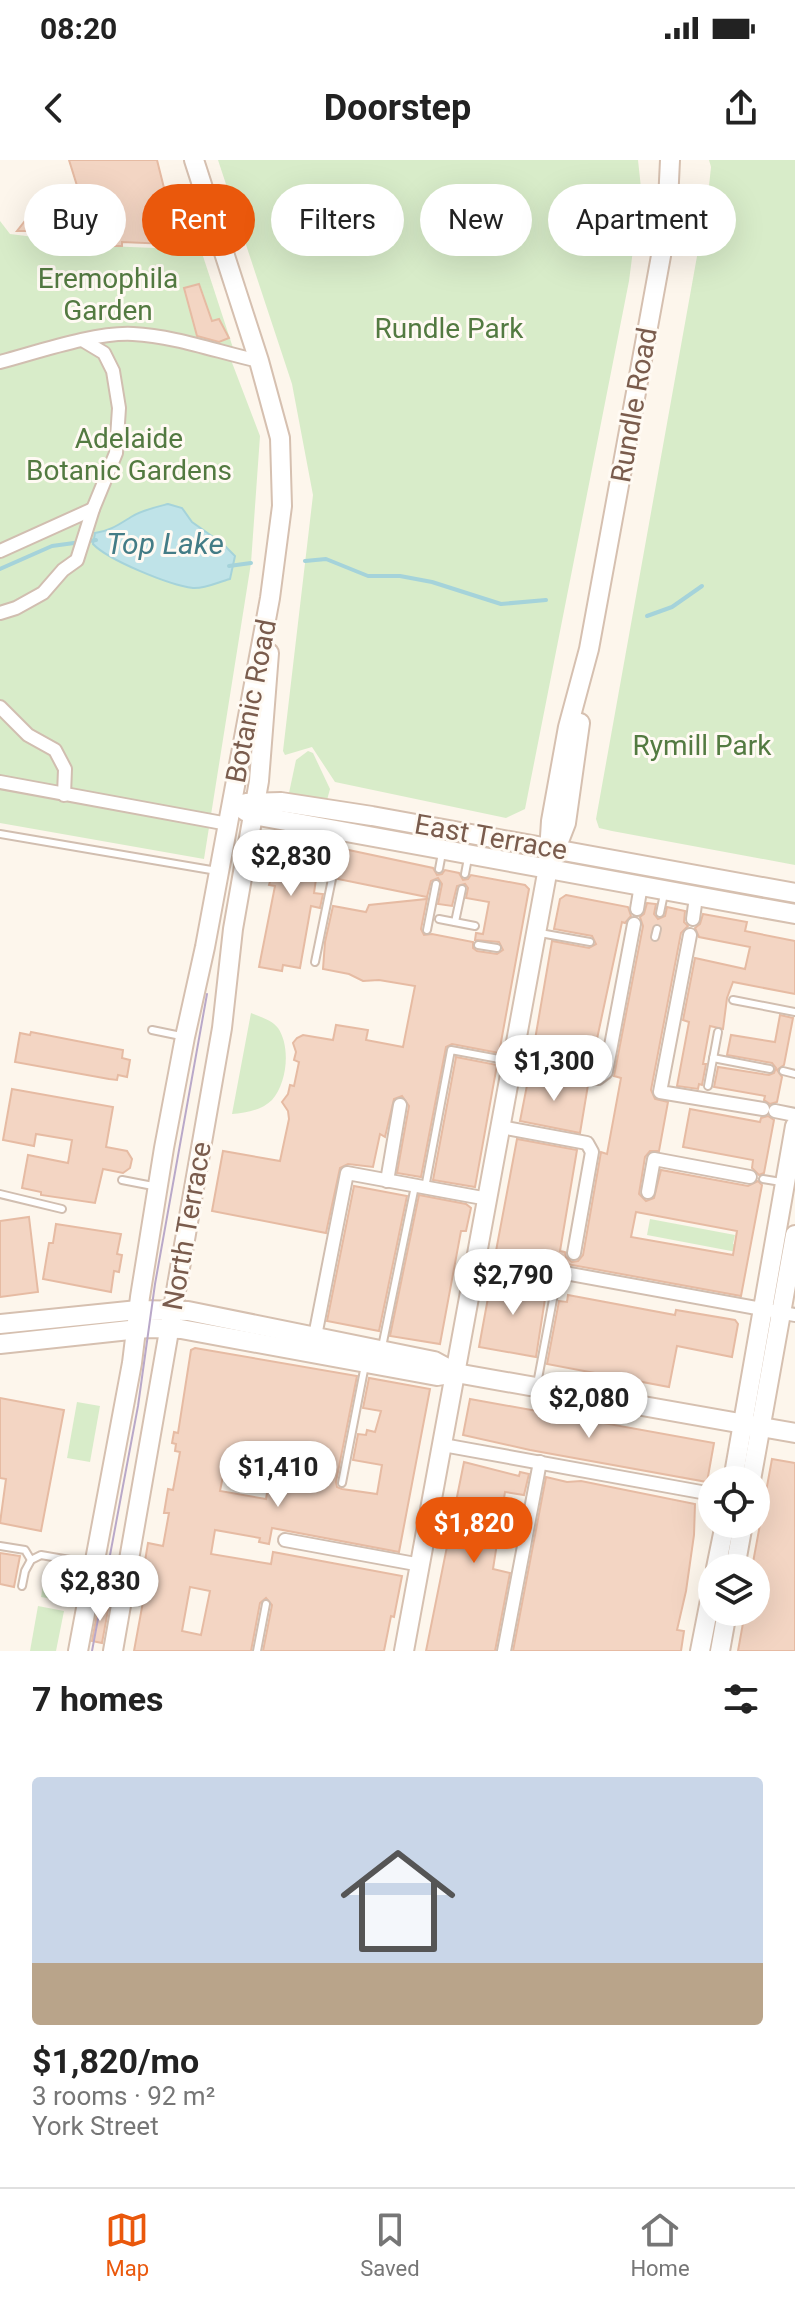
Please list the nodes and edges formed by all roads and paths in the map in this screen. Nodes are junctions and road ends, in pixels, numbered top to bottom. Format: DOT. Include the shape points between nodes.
graph roads {
  1 [pos="194,160"];
  2 [pos="670,160"];
  3 [pos="118,335"];
  4 [pos="84,341"];
  5 [pos="259,361"];
  6 [pos="0,362"];
  7 [pos="113,371"];
  8 [pos="93,509"];
  9 [pos="0,551"];
  10 [pos="270,598"];
  11 [pos="0,613"];
  12 [pos="0,707"];
  13 [pos="0,782"];
  14 [pos="64,795"];
  15 [pos="255,808"];
  16 [pos="229,814"];
  17 [pos="372,816"];
  18 [pos="342,831"];
  19 [pos="0,834"];
  20 [pos="369,836"];
  21 [pos="553,848"];
  22 [pos="443,849"];
  23 [pos="469,854"];
  24 [pos="641,865"];
  25 [pos="548,868"];
  26 [pos="439,869"];
  27 [pos="220,871"];
  28 [pos="465,874"];
  29 [pos="695,875"];
  30 [pos="436,884"];
  31 [pos="641,885"];
  32 [pos="462,889"];
  33 [pos="664,890"];
  34 [pos="795,893"];
  35 [pos="696,897"];
  36 [pos="637,909"];
  37 [pos="660,913"];
  38 [pos="795,914"];
  39 [pos="439,919"];
  40 [pos="693,919"];
  41 [pos="455,922"];
  42 [pos="634,924"];
  43 [pos="475,926"];
  44 [pos="657,929"];
  45 [pos="427,930"];
  46 [pos="536,932"];
  47 [pos="690,935"];
  48 [pos="655,937"];
  49 [pos="590,942"];
  50 [pos="478,945"];
  51 [pos="497,948"];
  52 [pos="315,962"];
  53 [pos="733,1000"];
  54 [pos="795,1012"];
  55 [pos="152,1030"];
  56 [pos="718,1032"];
  57 [pos="185,1037"];
  58 [pos="713,1058"];
  59 [pos="522,1064"];
  60 [pos="547,1068"];
  61 [pos="770,1069"];
  62 [pos="783,1071"];
  63 [pos="795,1074"];
  64 [pos="708,1086"];
  65 [pos="400,1105"];
  66 [pos="795,1115"];
  67 [pos="795,1126"];
  68 [pos="501,1127"];
  69 [pos="789,1172"];
  70 [pos="756,1178"];
  71 [pos="122,1180"];
  72 [pos="387,1181"];
  73 [pos="157,1187"];
  74 [pos="420,1187"];
  75 [pos="648,1192"];
  76 [pos="0,1194"];
  77 [pos="488,1199"];
  78 [pos="62,1209"];
  79 [pos="795,1235"];
  80 [pos="574,1253"];
  81 [pos="477,1257"];
  82 [pos="566,1272"];
  83 [pos="138,1310"];
  84 [pos="780,1313"];
  85 [pos="170,1319"];
  86 [pos="0,1324"];
  87 [pos="136,1329"];
  88 [pos="0,1344"];
  89 [pos="313,1345"];
  90 [pos="381,1350"];
  91 [pos="366,1363"];
  92 [pos="456,1373"];
  93 [pos="536,1387"];
  94 [pos="752,1425"];
  95 [pos="795,1433"];
  96 [pos="443,1445"];
  97 [pos="540,1462"];
  98 [pos="738,1466"];
  99 [pos="751,1466"];
  100 [pos="342,1483"];
  101 [pos="698,1491"];
  102 [pos="285,1540"];
  103 [pos="0,1546"];
  104 [pos="31,1560"];
  105 [pos="94,1565"];
  106 [pos="421,1565"];
  107 [pos="22,1586"];
  108 [pos="266,1604"];
  109 [pos="705,1626"];
  110 [pos="724,1626"];
  111 [pos="78,1651"];
  112 [pos="113,1651"];
  113 [pos="257,1651"];
  114 [pos="404,1651"];
  115 [pos="504,1651"];
  116 [pos="700,1651"];
  117 [pos="720,1651"];
  1 -- 5 [label="main road, Botanic Road" via="207,229"];
  2 -- 21 [label="main road, Rundle Road" via="667,223 589,649 568,727"];
  3 -- 4 [label="street"];
  3 -- 5 [label="street" via="160,337"];
  3 -- 7 [label="street" via="111,353"];
  4 -- 6 [label="street"];
  4 -- 7 [label="street" via="104,353"];
  5 -- 10 [label="main road, Botanic Road" via="280,438 282,506"];
  7 -- 8 [label="street" via="118,443"];
  8 -- 9 [label="street"];
  8 -- 11 [label="street" via="77,560 43,593"];
  10 -- 15 [label="main road, Botanic Road" via="268,688"];
  10 -- 16 [label="main road, Botanic Road"];
  12 -- 14 [label="street" via="28,735 55,750 65,769"];
  13 -- 14 [label="street"];
  14 -- 16 [label="street"];
  15 -- 16 [label="main road, East Terrace"];
  15 -- 17 [label="main road, East Terrace"];
  15 -- 18 [label="main road, East Terrace"];
  15 -- 85 [label="main road, North Terrace"];
  16 -- 27 [label="main road, North Terrace"];
  17 -- 20 [label="main road"];
  17 -- 21 [label="main road, East Terrace"];
  18 -- 20 [label="main road, East Terrace"];
  18 -- 52 [label="lane"];
  19 -- 27 [label="lane"];
  20 -- 22 [label="main road, East Terrace"];
  21 -- 24 [label="main road, East Terrace"];
  21 -- 25 [label="main road, Rundle Road"];
  22 -- 23 [label="main road, East Terrace"];
  22 -- 26 [label="lane"];
  23 -- 25 [label="main road, East Terrace"];
  23 -- 28 [label="lane"];
  24 -- 29 [label="main road, East Terrace"];
  24 -- 31 [label="main road"];
  25 -- 31 [label="main road, East Terrace"];
  25 -- 46 [label="main road, Rundle Road"];
  27 -- 57 [label="main road, North Terrace"];
  29 -- 34 [label="main road, East Terrace"];
  29 -- 35 [label="main road"];
  30 -- 45 [label="lane"];
  31 -- 33 [label="main road, East Terrace"];
  31 -- 36 [label="street"];
  32 -- 41 [label="lane"];
  33 -- 35 [label="main road, East Terrace"];
  33 -- 37 [label="lane"];
  35 -- 38 [label="main road, East Terrace"];
  35 -- 40 [label="street"];
  39 -- 41 [label="lane"];
  41 -- 43 [label="lane"];
  42 -- 60 [label="street" via="606,1072 598,1078"];
  44 -- 48 [label="lane"];
  46 -- 49 [label="lane"];
  46 -- 59 [label="main road, Rundle Road" via="526,953"];
  47 -- 66 [label="street" via="660,1092"];
  50 -- 51 [label="lane"];
  53 -- 54 [label="lane"];
  55 -- 57 [label="lane"];
  56 -- 58 [label="lane"];
  57 -- 73 [label="main road, North Terrace"];
  58 -- 61 [label="lane"];
  58 -- 64 [label="lane"];
  59 -- 68 [label="main road, Rundle Road"];
  59 -- 74 [label="lane" via="451,1050"];
  62 -- 63 [label="lane"];
  65 -- 72 [label="street"];
  67 -- 69 [label="main road"];
  68 -- 77 [label="main road, Rundle Road"];
  68 -- 80 [label="street" via="587,1143 592,1152"];
  69 -- 70 [label="lane"];
  69 -- 84 [label="main road"];
  70 -- 75 [label="street" via="654,1159"];
  71 -- 73 [label="lane"];
  72 -- 74 [label="street"];
  72 -- 89 [label="street" via="347,1173"];
  73 -- 83 [label="main road, North Terrace"];
  74 -- 77 [label="street"];
  74 -- 90 [label="lane"];
  76 -- 78 [label="lane"];
  77 -- 81 [label="main road, Rundle Road"];
  79 -- 84 [label="main road"];
  81 -- 82 [label="street"];
  81 -- 92 [label="main road, Rundle Road"];
  82 -- 84 [label="street"];
  82 -- 93 [label="lane"];
  83 -- 85 [label="main road"];
  83 -- 86 [label="main road"];
  83 -- 87 [label="main road, North Terrace"];
  84 -- 94 [label="main road"];
  85 -- 87 [label="main road"];
  85 -- 89 [label="main road" via="188,1311"];
  85 -- 112 [label="main road, North Terrace"];
  87 -- 88 [label="main road"];
  87 -- 105 [label="main road, North Terrace"];
  89 -- 90 [label="main road"];
  89 -- 91 [label="main road"];
  90 -- 92 [label="main road" via="434,1361"];
  91 -- 92 [label="main road" via="437,1376"];
  91 -- 100 [label="lane"];
  92 -- 93 [label="main road"];
  92 -- 96 [label="main road, Rundle Road"];
  93 -- 94 [label="main road"];
  94 -- 95 [label="main road"];
  94 -- 98 [label="main road"];
  94 -- 99 [label="main road"];
  96 -- 97 [label="street"];
  96 -- 106 [label="main road, Rundle Road"];
  97 -- 101 [label="street"];
  97 -- 115 [label="street"];
  102 -- 106 [label="street"];
  103 -- 104 [label="lane" via="25,1550"];
  104 -- 105 [label="lane" via="41,1555"];
  104 -- 107 [label="lane"];
  105 -- 111 [label="main road, North Terrace"];
  106 -- 114 [label="main road, Rundle Road"];
  108 -- 113 [label="lane"];
  109 -- 116 [label="main road"];
  110 -- 117 [label="main road"];
}
